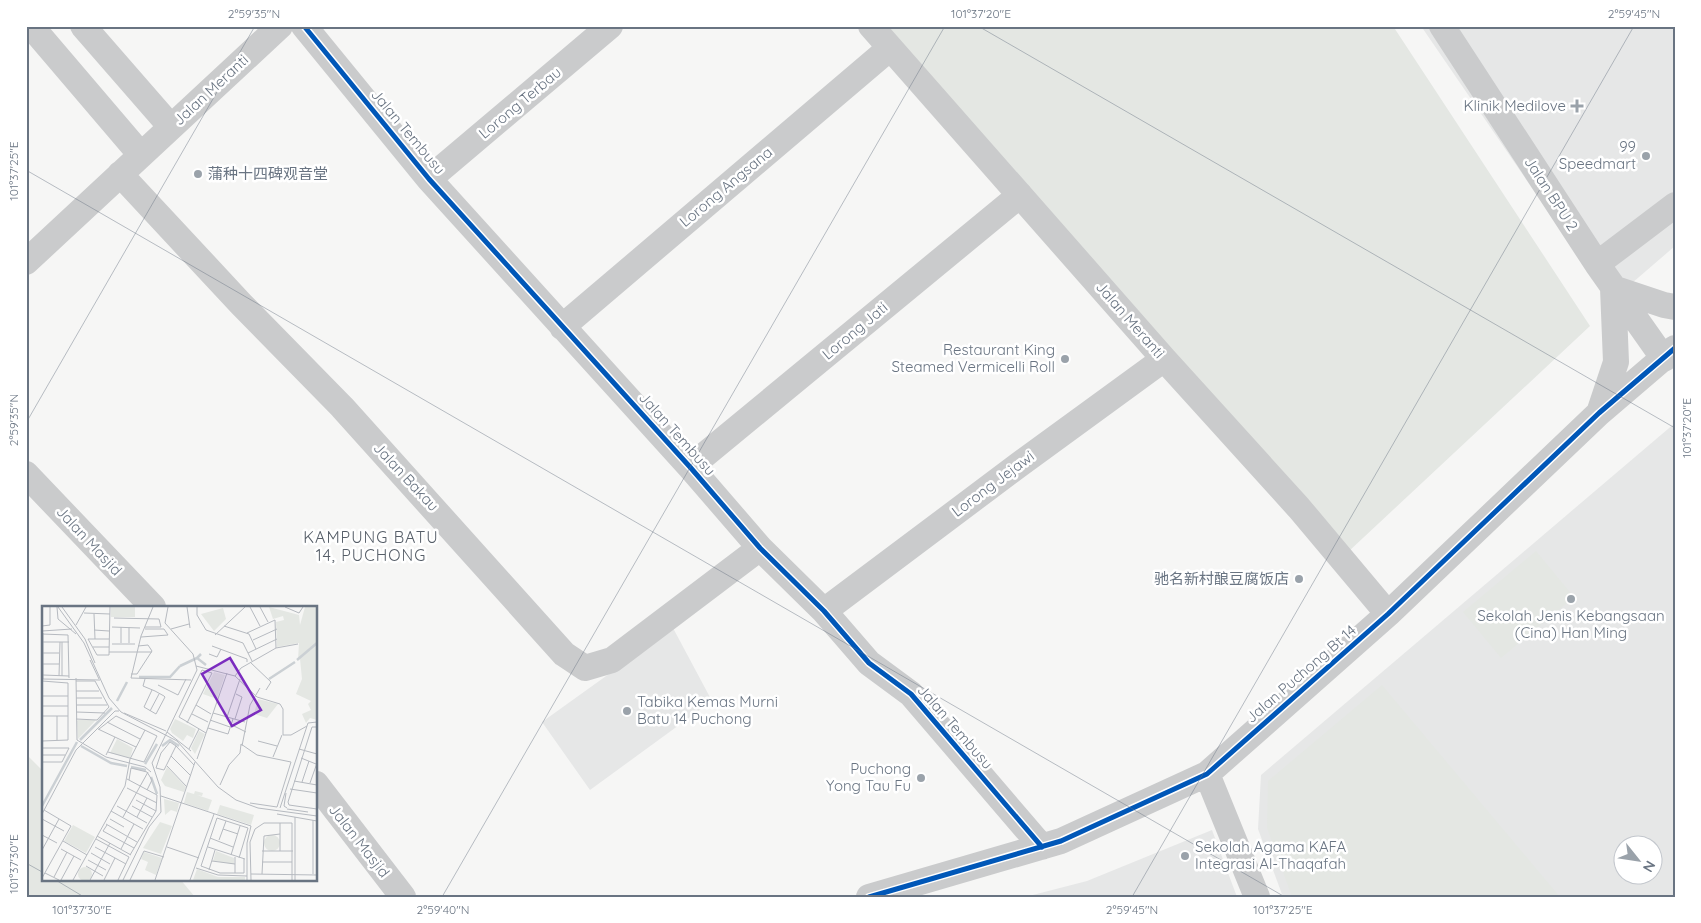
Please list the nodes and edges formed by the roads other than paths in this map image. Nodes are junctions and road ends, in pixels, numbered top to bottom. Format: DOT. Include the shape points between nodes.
graph roads {
  1 [pos="31,26"];
  2 [pos="83,26"];
  3 [pos="280,26"];
  4 [pos="304,26"];
  5 [pos="610,26"];
  6 [pos="872,26"];
  7 [pos="1442,26"];
  8 [pos="890,48"];
  9 [pos="171,127"];
  10 [pos="141,155"];
  11 [pos="120,174"];
  12 [pos="429,179"];
  13 [pos="1020,195"];
  14 [pos="1675,205"];
  15 [pos="26,262"];
  16 [pos="1596,264"];
  17 [pos="1613,288"];
  18 [pos="1675,307"];
  19 [pos="562,327"];
  20 [pos="1669,354"];
  21 [pos="1164,359"];
  22 [pos="1599,413"];
  23 [pos="690,466"];
  24 [pos="26,474"];
  25 [pos="760,548"];
  26 [pos="152,606"];
  27 [pos="824,611"];
  28 [pos="1388,614"];
  29 [pos="1207,774"];
  30 [pos="318,787"];
  31 [pos="1042,847"];
  32 [pos="403,897"];
  33 [pos="869,897"];
  34 [pos="1256,897"];
  1 -- 10 [label="street"];
  2 -- 9 [label="street"];
  3 -- 9 [label="street, Jalan Meranti"];
  4 -- 12 [label="street, Jalan Tembusu"];
  5 -- 12 [label="street, Lorong Terbau"];
  6 -- 8 [label="street, Jalan Meranti"];
  7 -- 16 [label="street, Jalan BPU 2"];
  8 -- 13 [label="street, Jalan Meranti"];
  8 -- 19 [label="street, Lorong Angsana"];
  9 -- 10 [label="street, Jalan Meranti"];
  10 -- 11 [label="street, Jalan Meranti"];
  11 -- 15 [label="street, Jalan Meranti"];
  11 -- 25 [label="street, Jalan Bakau" via="349,414 564,654 585,668 612,660"];
  12 -- 19 [label="street, Jalan Tembusu"];
  13 -- 21 [label="street, Jalan Meranti"];
  13 -- 23 [label="street, Lorong Jati"];
  14 -- 16 [label="street"];
  16 -- 17 [label="street, Jalan BPU 2"];
  17 -- 18 [label="street"];
  17 -- 20 [label="street, Jalan BPU 2"];
  17 -- 22 [label="street" via="1616,362"];
  19 -- 23 [label="street, Jalan Tembusu"];
  20 -- 22 [label="street, Jalan Puchong Bt 14"];
  21 -- 27 [label="street, Lorong Jejawi"];
  21 -- 28 [label="street, Jalan Meranti" via="1299,508"];
  22 -- 28 [label="street, Jalan Puchong Bt 14"];
  23 -- 25 [label="street, Jalan Tembusu"];
  24 -- 26 [label="street, Jalan Masjid"];
  25 -- 27 [label="street, Jalan Tembusu"];
  27 -- 31 [label="street, Jalan Tembusu" via="868,663 911,694"];
  28 -- 29 [label="street, Jalan Puchong Bt 14"];
  29 -- 31 [label="street, Jalan Puchong Bt 14"];
  29 -- 34 [label="street"];
  30 -- 32 [label="street, Jalan Masjid"];
  31 -- 33 [label="street, Jalan Puchong Bt 14"];
}
